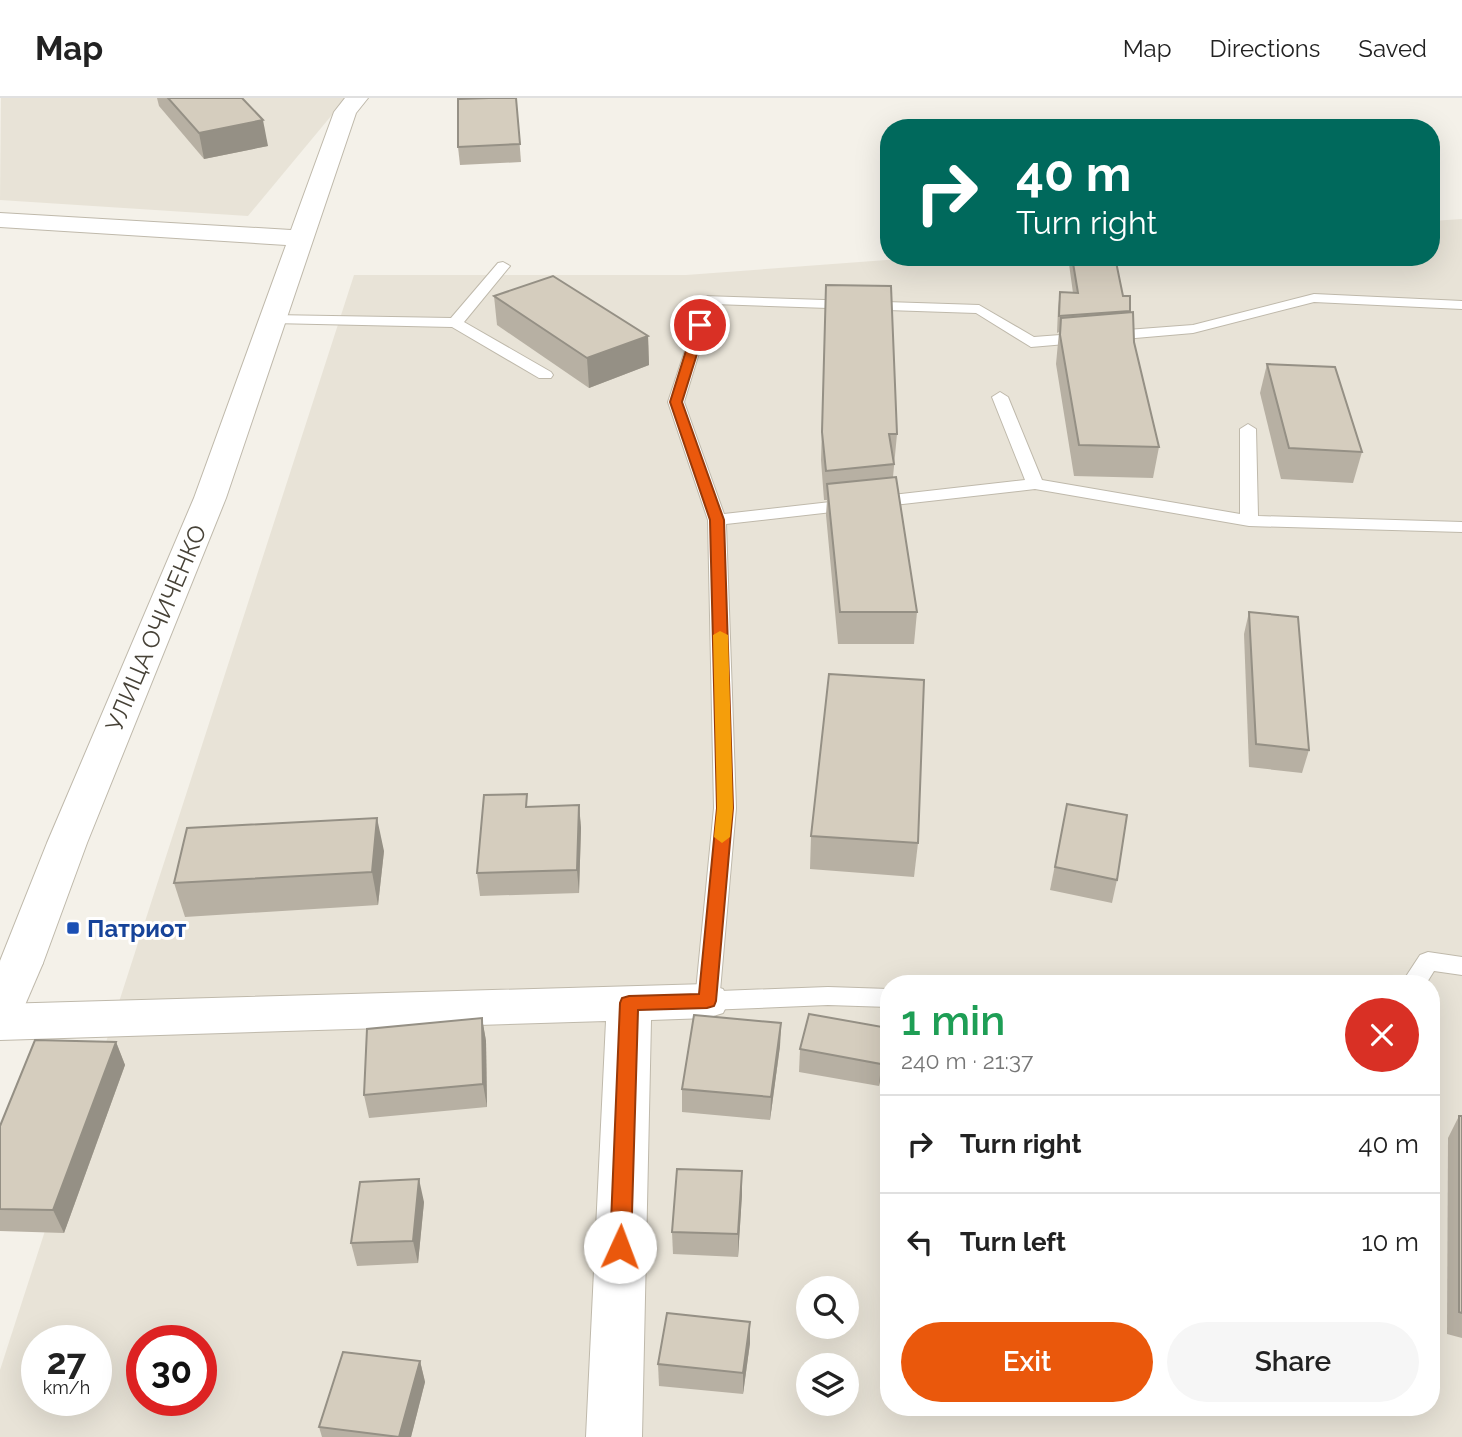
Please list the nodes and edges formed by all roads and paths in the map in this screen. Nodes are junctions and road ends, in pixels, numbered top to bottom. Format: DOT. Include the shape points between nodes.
graph roads {
  1 [pos="357,98"];
  2 [pos="0,220"];
  3 [pos="302,238"];
  4 [pos="503,266"];
  5 [pos="1462,305"];
  6 [pos="272,319"];
  7 [pos="455,323"];
  8 [pos="545,375"];
  9 [pos="1000,397"];
  10 [pos="1248,429"];
  11 [pos="1035,484"];
  12 [pos="717,520"];
  13 [pos="1250,521"];
  14 [pos="1462,527"];
  15 [pos="1462,966"];
  16 [pos="1419,975"];
  17 [pos="880,998"];
  18 [pos="707,1001"];
  19 [pos="629,1003"];
  20 [pos="0,1014"];
  21 [pos="0,1022"];
  22 [pos="614,1437"];
  1 -- 3 [label="street, УЛИЦА ОЧИЧЕНКО" via="345,112"];
  2 -- 3 [label="street"];
  3 -- 6 [label="street, УЛИЦА ОЧИЧЕНКО"];
  4 -- 7 [label="lane"];
  5 -- 12 [label="lane" via="1314,298 1193,329 1031,342 979,309 708,299 676,402"];
  6 -- 7 [label="lane"];
  6 -- 20 [label="street, УЛИЦА ОЧИЧЕНКО" via="210,498"];
  7 -- 8 [label="lane"];
  9 -- 11 [label="lane"];
  10 -- 13 [label="lane"];
  11 -- 12 [label="lane"];
  11 -- 13 [label="lane"];
  12 -- 18 [label="lane" via="725,808"];
  13 -- 14 [label="lane"];
  15 -- 16 [label="lane" via="1428,961"];
  17 -- 18 [label="lane"];
  18 -- 19 [label="street"];
  19 -- 21 [label="street"];
  19 -- 22 [label="street"];
}
